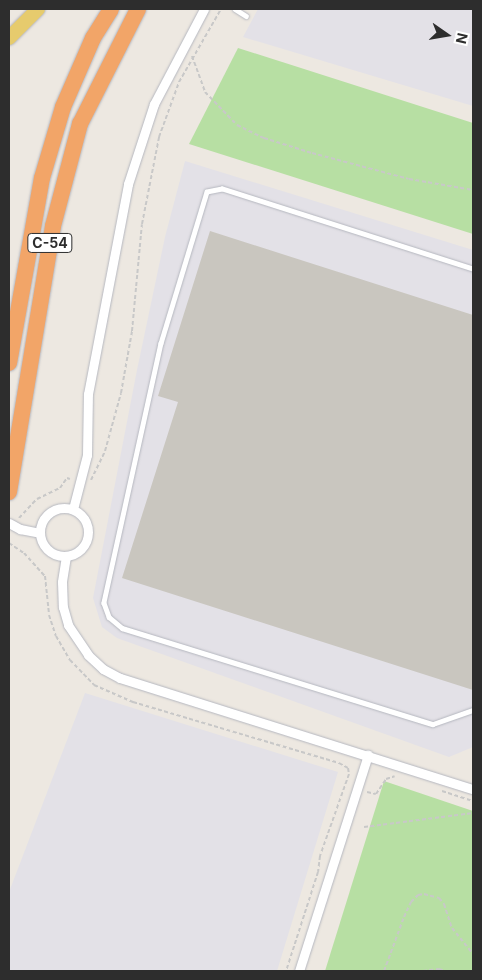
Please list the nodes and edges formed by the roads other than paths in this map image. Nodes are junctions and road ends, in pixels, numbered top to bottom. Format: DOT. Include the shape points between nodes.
graph roads {
  1 [pos="38,9"];
  2 [pos="111,9"];
  3 [pos="138,9"];
  4 [pos="204,9"];
  5 [pos="235,9"];
  6 [pos="246,16"];
  7 [pos="9,38"];
  8 [pos="473,269"];
  9 [pos="9,362"];
  10 [pos="9,492"];
  11 [pos="73,509"];
  12 [pos="9,523"];
  13 [pos="40,533"];
  14 [pos="66,556"];
  15 [pos="473,710"];
  16 [pos="368,755"];
  17 [pos="473,789"];
  18 [pos="299,971"];
  1 -- 7 [label="main road"];
  2 -- 9 [label="highway, C-54 / C-54" via="94,38 64,107 42,178"];
  3 -- 10 [label="highway, C-54 / C-54" via="80,124 53,226"];
  4 -- 11 [label="street" via="154,104 128,184 88,394 87,455"];
  5 -- 6 [label="lane"];
  8 -- 15 [label="lane" via="222,189 207,192 161,343 104,604 109,617 122,628 433,724"];
  11 -- 13 [label="street" via="65,507 50,512 41,525"];
  11 -- 14 [label="street" via="85,520 88,536 80,550"];
  12 -- 13 [label="street"];
  13 -- 14 [label="street" via="45,547"];
  14 -- 16 [label="street" via="62,582 68,625 88,655 103,669 120,678"];
  16 -- 17 [label="street"];
  16 -- 18 [label="street"];
}
